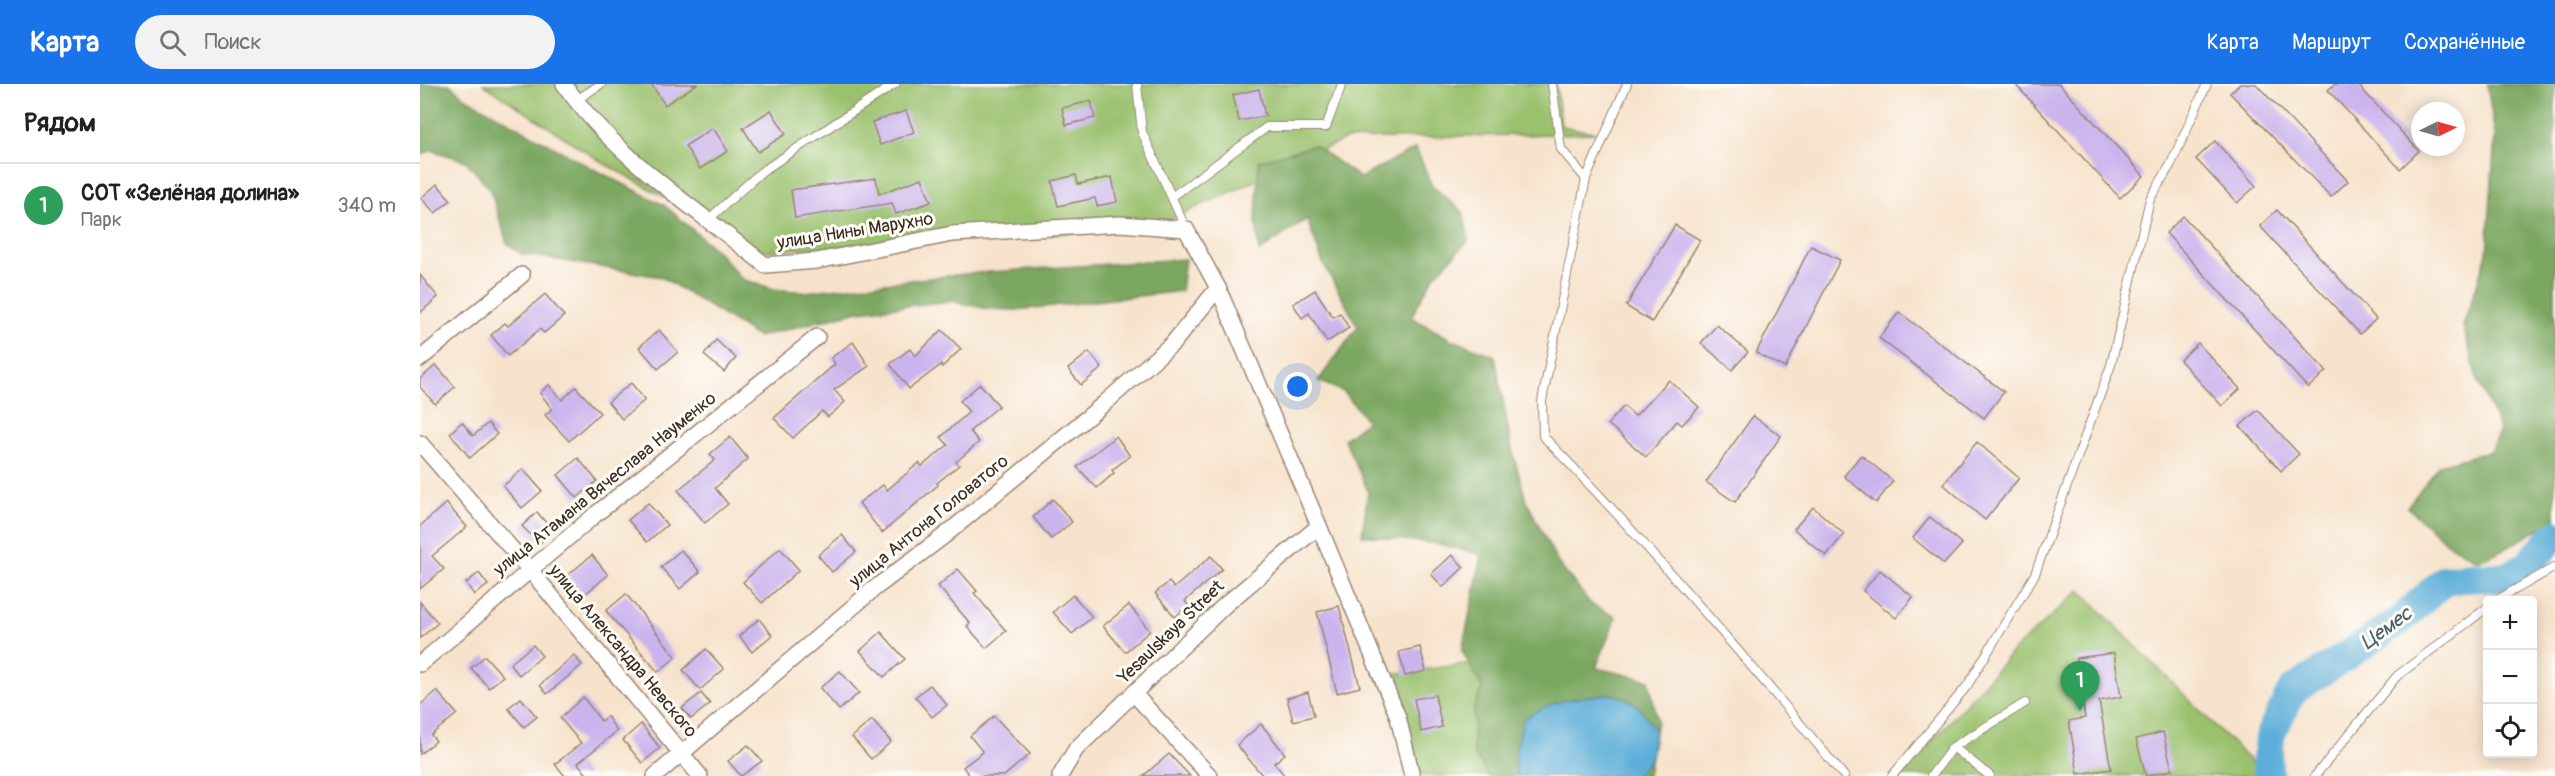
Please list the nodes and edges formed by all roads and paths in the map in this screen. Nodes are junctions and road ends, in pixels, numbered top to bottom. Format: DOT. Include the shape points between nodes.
graph roads {
  1 [pos="564,84"];
  2 [pos="600,84"];
  3 [pos="895,84"];
  4 [pos="1137,84"];
  5 [pos="1342,84"];
  6 [pos="1552,84"];
  7 [pos="1627,84"];
  8 [pos="2207,84"];
  9 [pos="575,101"];
  10 [pos="1586,179"];
  11 [pos="1173,196"];
  12 [pos="709,219"];
  13 [pos="1186,229"];
  14 [pos="522,275"];
  15 [pos="1218,288"];
  16 [pos="817,337"];
  17 [pos="420,359"];
  18 [pos="420,443"];
  19 [pos="1319,526"];
  20 [pos="2555,567"];
  21 [pos="530,570"];
  22 [pos="2504,596"];
  23 [pos="2483,610"];
  24 [pos="420,664"];
  25 [pos="1135,695"];
  26 [pos="2025,703"];
  27 [pos="1953,747"];
  28 [pos="682,753"];
  29 [pos="655,776"];
  30 [pos="700,776"];
  31 [pos="1060,776"];
  32 [pos="1210,776"];
  33 [pos="1412,776"];
  34 [pos="1844,776"];
  35 [pos="1892,776"];
  36 [pos="1931,776"];
  37 [pos="1990,776"];
  38 [pos="2315,776"];
  1 -- 9 [label="street, улица Нины Марухно"];
  2 -- 9 [label="lane"];
  3 -- 12 [label="lane" via="761,172"];
  4 -- 11 [label="lane" via="1142,132 1158,173"];
  5 -- 11 [label="lane" via="1326,127 1267,127"];
  6 -- 10 [label="lane" via="1561,149"];
  7 -- 10 [label="lane"];
  8 -- 35 [label="lane" via="2171,164 2150,199 2111,365 2035,574 1967,686"];
  9 -- 12 [label="street, улица Нины Марухно" via="656,182"];
  10 -- 34 [label="lane" via="1542,401 1543,436 1620,514"];
  11 -- 13 [label="lane"];
  12 -- 13 [label="street, улица Нины Марухно" via="765,265 817,261 952,234 1120,224"];
  13 -- 15 [label="street"];
  14 -- 17 [label="street"];
  15 -- 19 [label="street"];
  15 -- 28 [label="street, улица Антона Головатого" via="1173,343 1106,402 944,536 874,588"];
  16 -- 21 [label="street, улица Атамана Вячеслава Науменко"];
  18 -- 21 [label="street, улица Александра Невского"];
  19 -- 25 [label="street, Yesaulskaya Street" via="1225,605"];
  19 -- 33 [label="street" via="1398,717"];
  20 -- 22 [label="lane"];
  21 -- 24 [label="street, улица Атамана Вячеслава Науменко"];
  21 -- 28 [label="street, улица Александра Невского"];
  23 -- 38 [label="lane" via="2397,676"];
  25 -- 31 [label="street, Yesaulskaya Street" via="1076,749"];
  25 -- 32 [label="street"];
  26 -- 27 [label="lane"];
  27 -- 36 [label="lane"];
  27 -- 37 [label="lane"];
  28 -- 29 [label="street, улица Антона Головатого"];
  28 -- 30 [label="street, улица Александра Невского"];
}
